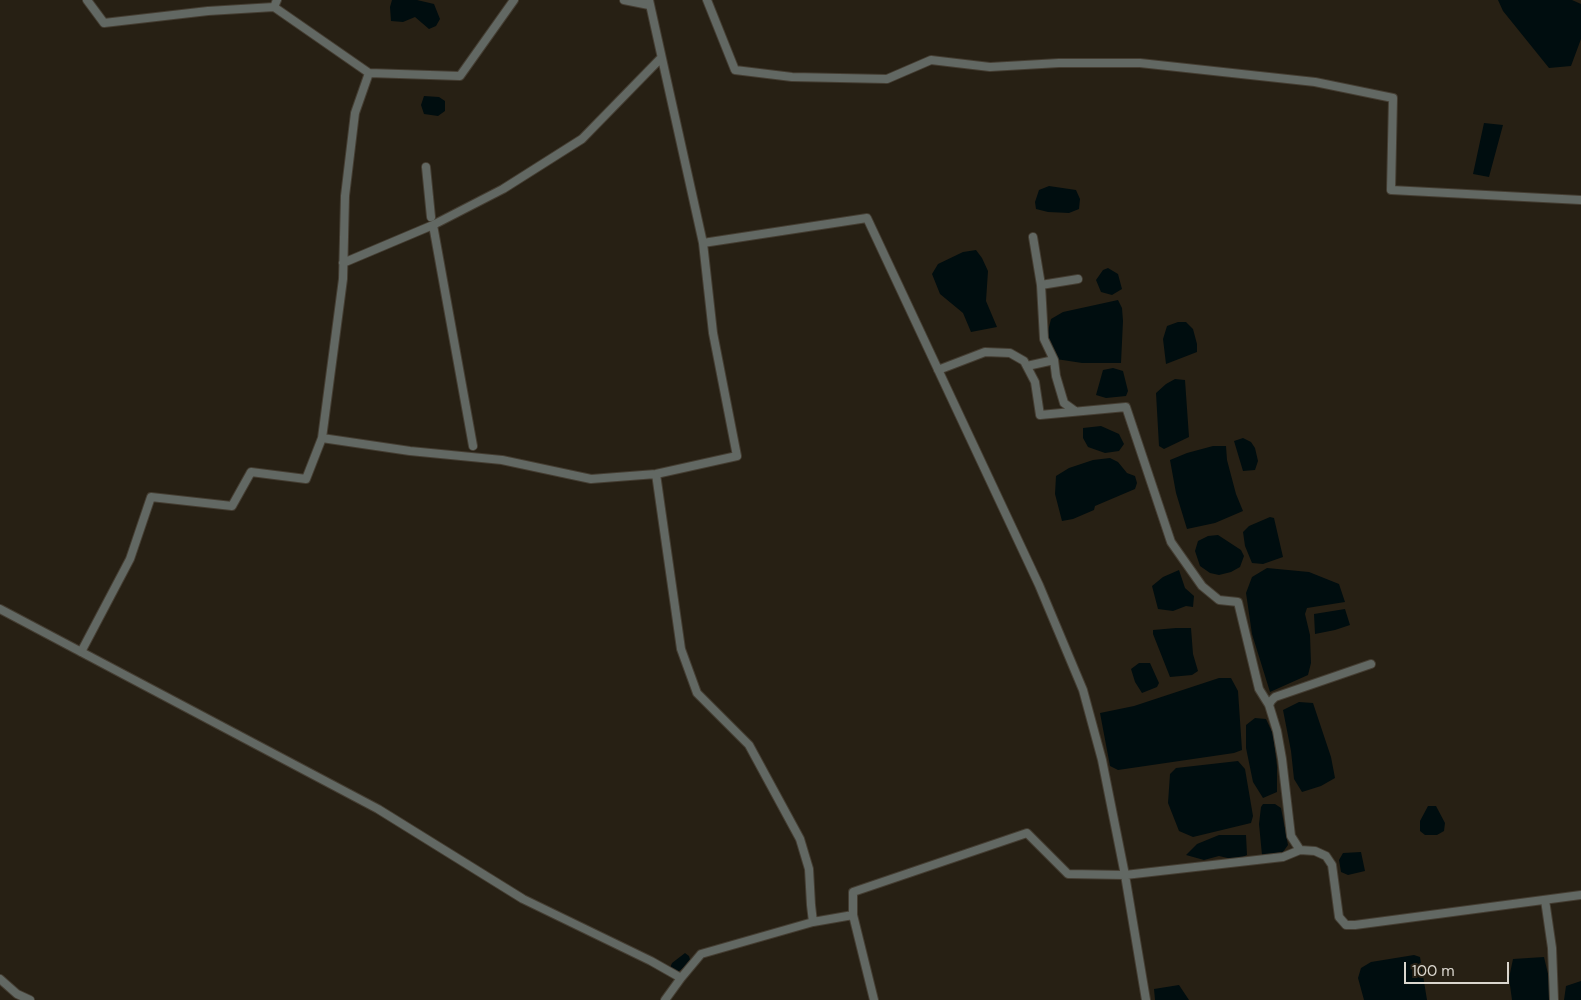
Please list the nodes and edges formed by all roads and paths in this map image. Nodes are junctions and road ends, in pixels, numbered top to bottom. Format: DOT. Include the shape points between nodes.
graph roads {
  1 [pos="87,0"];
  2 [pos="514,0"];
  3 [pos="624,0"];
  4 [pos="707,0"];
  5 [pos="276,3"];
  6 [pos="649,3"];
  7 [pos="661,58"];
  8 [pos="369,72"];
  9 [pos="426,168"];
  10 [pos="1581,200"];
  11 [pos="432,221"];
  12 [pos="1033,237"];
  13 [pos="703,243"];
  14 [pos="343,263"];
  15 [pos="1078,279"];
  16 [pos="1041,286"];
  17 [pos="1054,360"];
  18 [pos="1027,366"];
  19 [pos="938,370"];
  20 [pos="1075,411"];
  21 [pos="322,438"];
  22 [pos="473,446"];
  23 [pos="656,474"];
  24 [pos="0,609"];
  25 [pos="81,652"];
  26 [pos="1371,664"];
  27 [pos="1269,705"];
  28 [pos="1300,850"];
  29 [pos="1125,876"];
  30 [pos="1581,895"];
  31 [pos="1545,900"];
  32 [pos="853,915"];
  33 [pos="813,922"];
  34 [pos="681,978"];
  35 [pos="0,979"];
  36 [pos="30,1000"];
  37 [pos="666,1000"];
  38 [pos="874,1000"];
  39 [pos="1146,1000"];
  40 [pos="1554,1000"];
  1 -- 5 [label="street" via="104,23"];
  2 -- 8 [label="street" via="460,76"];
  3 -- 6 [label="street"];
  4 -- 10 [label="street" via="735,70 792,77 887,79 931,60 990,67 1140,63 1316,82 1393,98 1391,190"];
  5 -- 8 [label="street"];
  6 -- 7 [label="street"];
  7 -- 11 [label="street" via="582,139 503,189"];
  7 -- 13 [label="street"];
  8 -- 14 [label="street" via="355,113 345,196"];
  9 -- 11 [label="street"];
  11 -- 14 [label="street"];
  11 -- 22 [label="street"];
  12 -- 16 [label="street"];
  13 -- 19 [label="street" via="866,218"];
  13 -- 23 [label="street" via="713,333 737,456"];
  14 -- 21 [label="street"];
  15 -- 16 [label="street"];
  16 -- 17 [label="street" via="1044,339"];
  17 -- 18 [label="street"];
  17 -- 20 [label="street" via="1064,403"];
  18 -- 19 [label="street" via="1010,353 985,352"];
  18 -- 20 [label="street" via="1036,382 1040,415"];
  19 -- 29 [label="street" via="1083,690 1102,760"];
  20 -- 27 [label="street" via="1126,407 1171,542 1202,586 1219,600 1238,602 1259,689"];
  21 -- 23 [label="street" via="502,460 591,479"];
  21 -- 25 [label="street" via="306,479 251,472 232,506 151,497 130,559"];
  23 -- 33 [label="street" via="681,649 697,693 749,745 800,839 809,869"];
  24 -- 25 [label="street"];
  25 -- 34 [label="street" via="378,809 523,899"];
  26 -- 27 [label="street" via="1275,697"];
  27 -- 28 [label="street" via="1282,759 1291,836"];
  28 -- 29 [label="street" via="1283,857"];
  28 -- 31 [label="street" via="1326,856 1332,865 1339,917 1346,925"];
  29 -- 32 [label="street" via="1068,874 1027,833 852,892"];
  29 -- 39 [label="street"];
  30 -- 31 [label="street"];
  31 -- 40 [label="street" via="1552,948"];
  32 -- 33 [label="street"];
  32 -- 38 [label="street"];
  33 -- 34 [label="street" via="701,954"];
  34 -- 37 [label="street"];
  35 -- 36 [label="street" via="16,994"];
}
